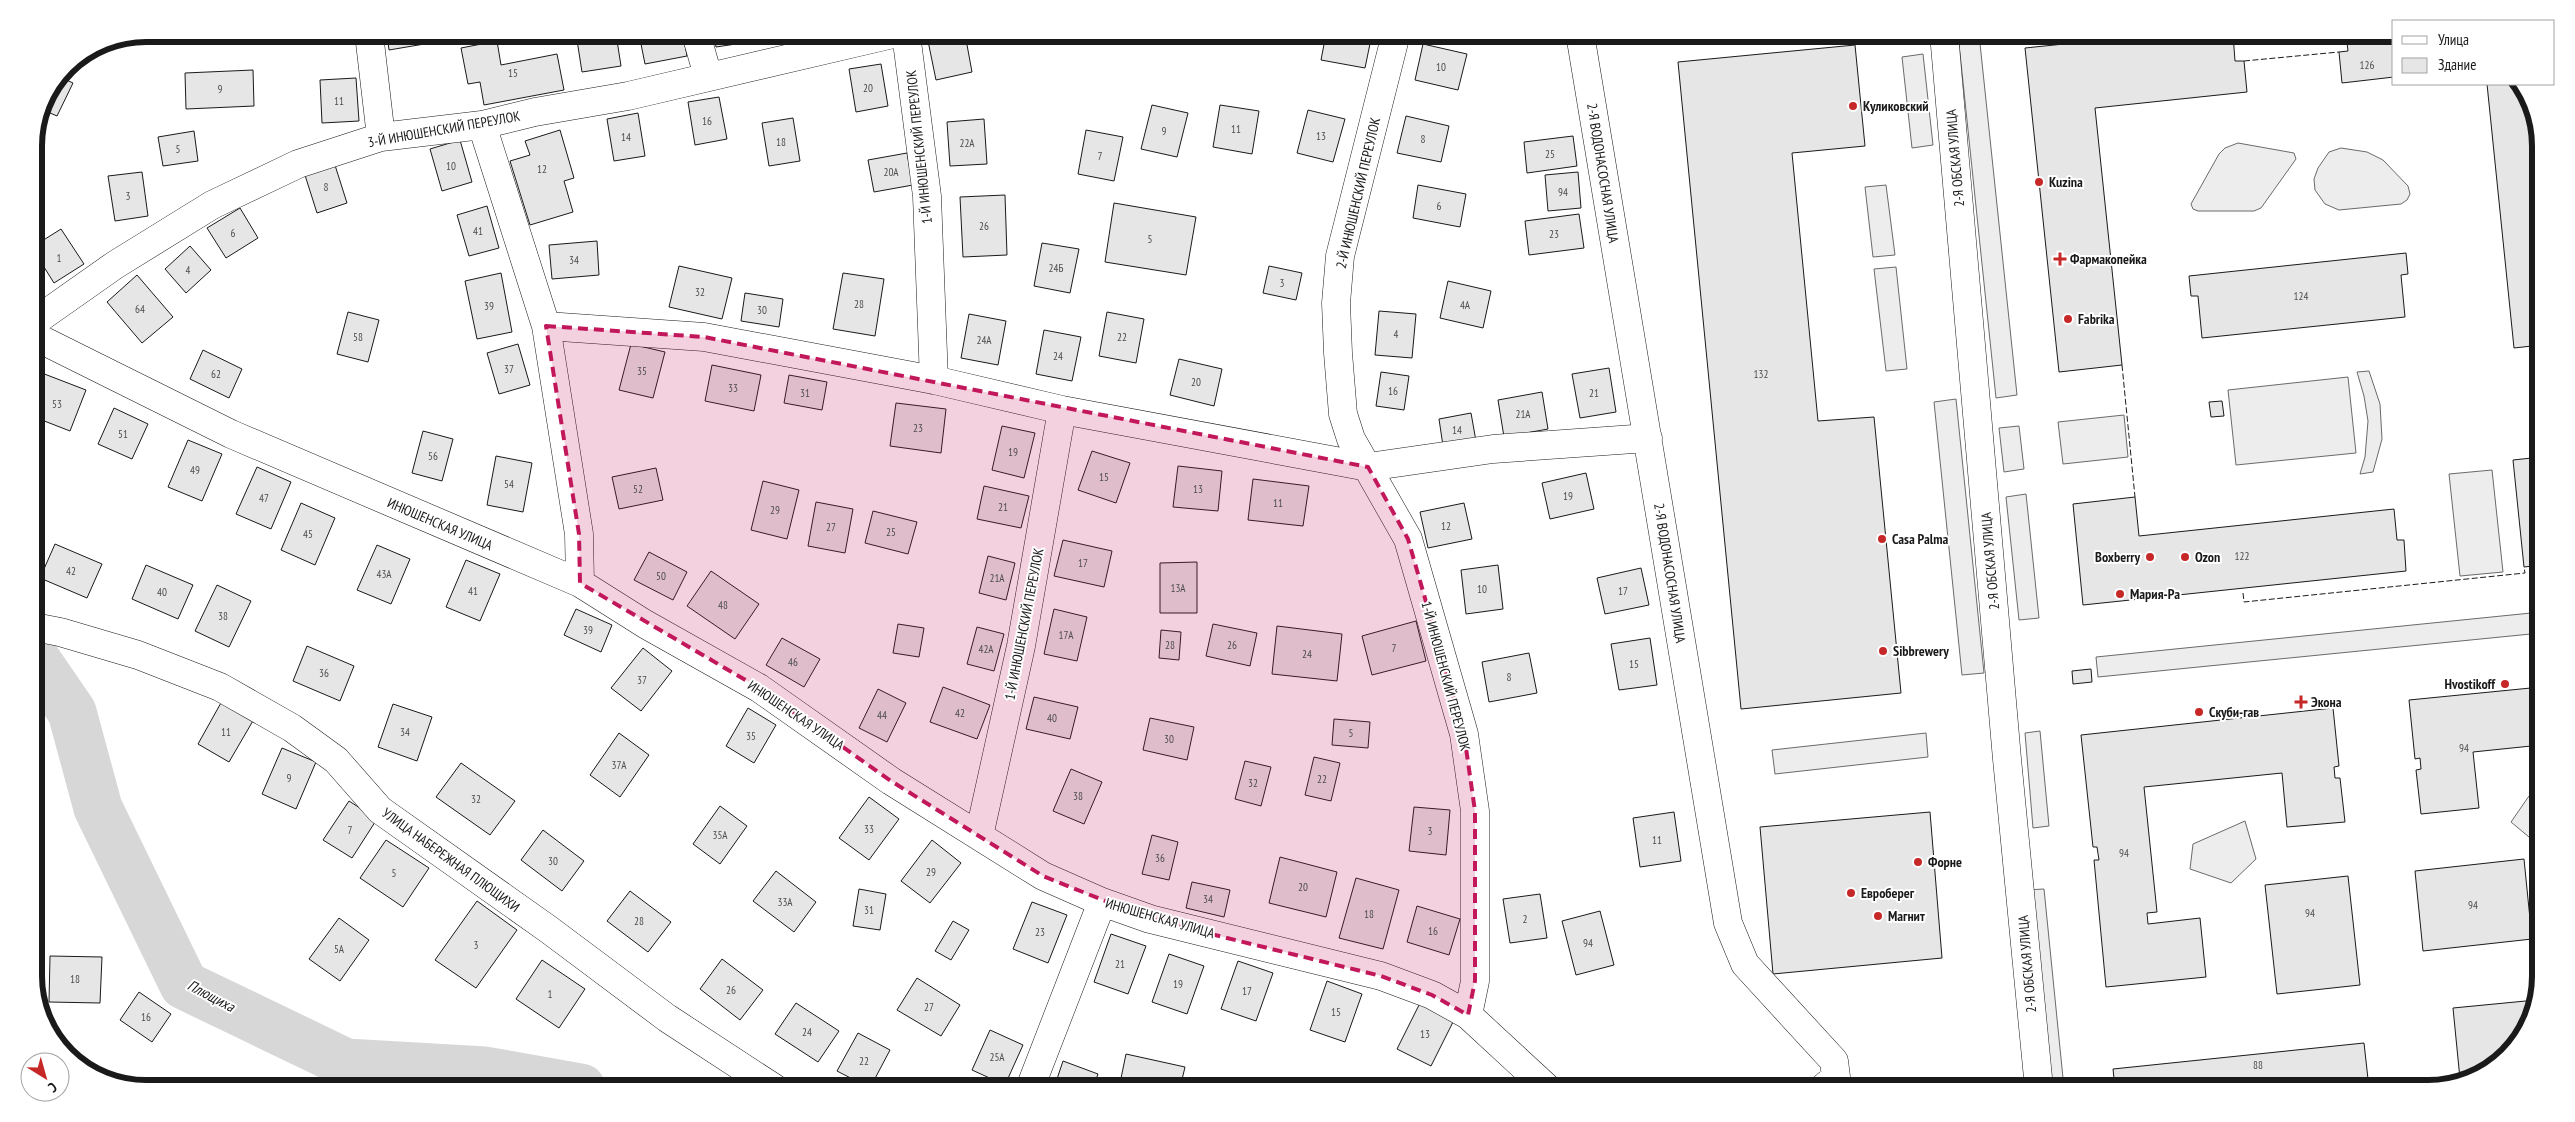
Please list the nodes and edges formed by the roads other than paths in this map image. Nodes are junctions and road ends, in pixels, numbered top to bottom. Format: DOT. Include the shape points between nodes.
graph roads {
  1 [pos="1394,42"];
  2 [pos="1581,42"];
  3 [pos="1945,42"];
  4 [pos="370,43"];
  5 [pos="699,43"];
  6 [pos="844,43"];
  7 [pos="907,43"];
  8 [pos="708,76"];
  9 [pos="482,125"];
  10 [pos="381,137"];
  11 [pos="43,316"];
  12 [pos="546,326"];
  13 [pos="43,340"];
  14 [pos="934,380"];
  15 [pos="1062,410"];
  16 [pos="1648,438"];
  17 [pos="1368,467"];
  18 [pos="580,583"];
  19 [pos="43,629"];
  20 [pos="979,836"];
  21 [pos="1102,902"];
  22 [pos="1468,1015"];
  23 [pos="762,1080"];
  24 [pos="1033,1080"];
  25 [pos="1538,1080"];
  26 [pos="1829,1080"];
  27 [pos="2038,1080"];
  1 -- 17 [label="street, 2-Й ИНЮШЕНСКИЙ ПЕРЕУЛОК" via="1340,256 1336,304 1343,414 1351,439"];
  2 -- 16 [label="street, 2-Я ВОДОНАСОСНАЯ УЛИЦА"];
  3 -- 27 [label="street, 2-Я ОБСКАЯ УЛИЦА"];
  4 -- 10 [label="street"];
  5 -- 8 [label="street"];
  6 -- 8 [label="street, 3-Й ИНЮШЕНСКИЙ ПЕРЕУЛОК"];
  7 -- 14 [label="street, 1-Й ИНЮШЕНСКИЙ ПЕРЕУЛОК" via="927,196"];
  8 -- 9 [label="street, 3-Й ИНЮШЕНСКИЙ ПЕРЕУЛОК" via="628,96"];
  9 -- 10 [label="street, 3-Й ИНЮШЕНСКИЙ ПЕРЕУЛОК"];
  9 -- 12 [label="street"];
  10 -- 11 [label="street, 3-Й ИНЮШЕНСКИЙ ПЕРЕУЛОК" via="298,164 212,205 115,265"];
  12 -- 14 [label="street" via="704,337"];
  12 -- 18 [label="street" via="579,534"];
  13 -- 18 [label="street, ИНЮШЕНСКАЯ УЛИЦА" via="231,434"];
  14 -- 15 [label="street"];
  15 -- 17 [label="street"];
  15 -- 20 [label="street, 1-Й ИНЮШЕНСКИЙ ПЕРЕУЛОК" via="1021,646"];
  16 -- 17 [label="street" via="1493,449"];
  16 -- 26 [label="street, 2-Я ВОДОНАСОСНАЯ УЛИЦА" via="1728,923 1745,964 1834,1061"];
  17 -- 22 [label="street, 1-Й ИНЮШЕНСКИЙ ПЕРЕУЛОК" via="1408,539 1464,734 1475,811 1476,869 1475,981"];
  18 -- 20 [label="street, ИНЮШЕНСКАЯ УЛИЦА" via="759,688 891,781"];
  19 -- 23 [label="street, УЛИЦА НАБЕРЕЖНАЯ ПЛЮЩИХИ" via="138,656 220,687 292,728 336,760 380,810 548,929 666,1018"];
  20 -- 21 [label="street, ИНЮШЕНСКАЯ УЛИЦА" via="1043,876"];
  21 -- 22 [label="street, ИНЮШЕНСКАЯ УЛИЦА" via="1150,919 1381,976 1432,995"];
  21 -- 24 [label="street"];
  22 -- 25 [label="street, ИНЮШЕНСКАЯ УЛИЦА"];
}
